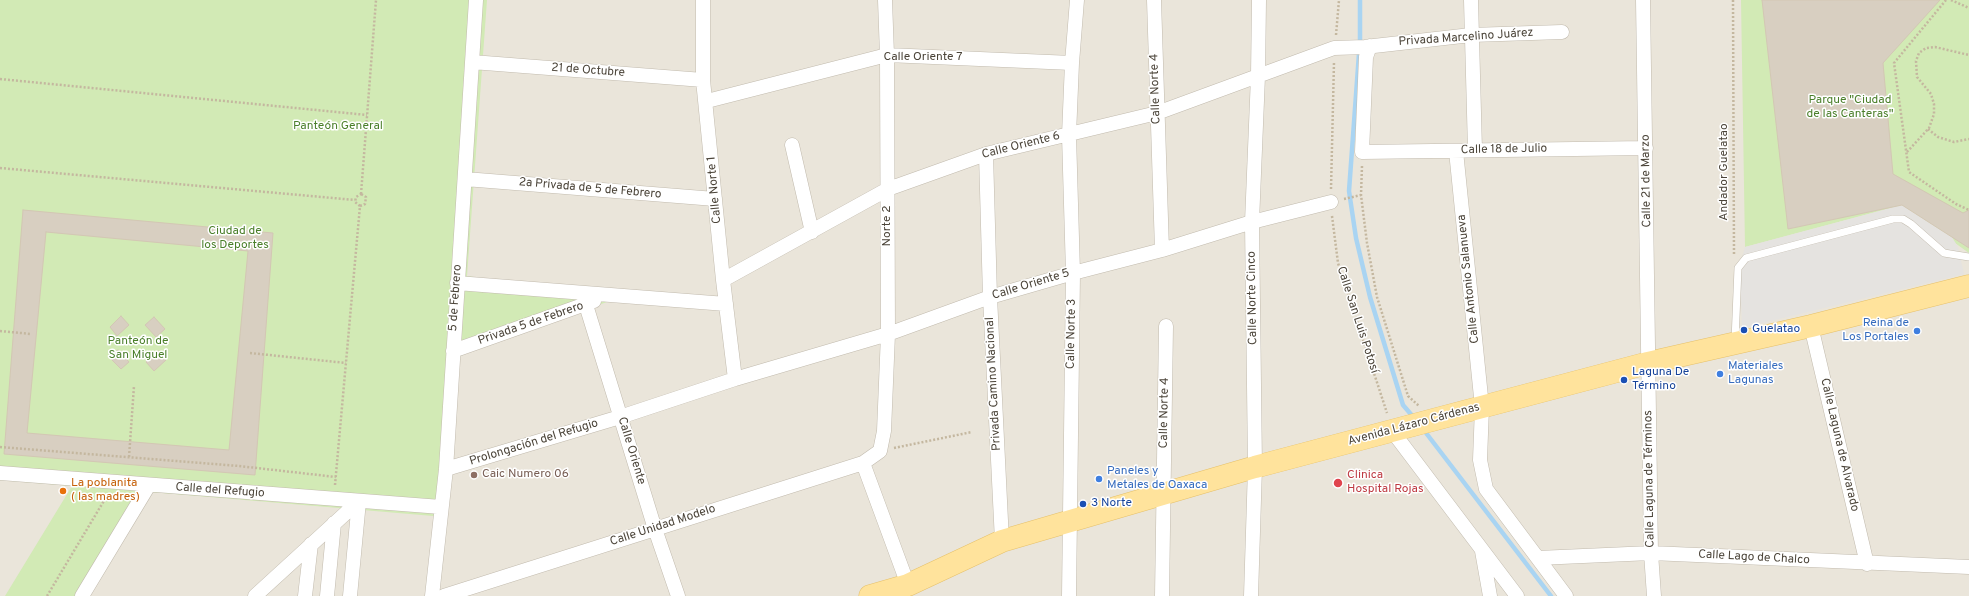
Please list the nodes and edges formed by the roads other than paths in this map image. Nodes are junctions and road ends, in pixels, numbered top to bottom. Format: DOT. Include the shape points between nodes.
graph roads {
  1 [pos="476,0"];
  2 [pos="703,0"];
  3 [pos="885,0"];
  4 [pos="1077,0"];
  5 [pos="1154,0"];
  6 [pos="1259,0"];
  7 [pos="1471,0"];
  8 [pos="1643,0"];
  9 [pos="1562,32"];
  10 [pos="1471,35"];
  11 [pos="1368,46"];
  12 [pos="1340,48"];
  13 [pos="887,55"];
  14 [pos="472,62"];
  15 [pos="1072,63"];
  16 [pos="1258,76"];
  17 [pos="704,80"];
  18 [pos="707,101"];
  19 [pos="1157,112"];
  20 [pos="1069,135"];
  21 [pos="792,145"];
  22 [pos="1646,148"];
  23 [pos="1475,150"];
  24 [pos="1456,151"];
  25 [pos="986,154"];
  26 [pos="465,179"];
  27 [pos="888,189"];
  28 [pos="715,199"];
  29 [pos="1330,202"];
  30 [pos="1252,222"];
  31 [pos="812,232"];
  32 [pos="1162,250"];
  33 [pos="1969,257"];
  34 [pos="1073,273"];
  35 [pos="723,280"];
  36 [pos="457,283"];
  37 [pos="1969,287"];
  38 [pos="608,295"];
  39 [pos="990,297"];
  40 [pos="726,304"];
  41 [pos="586,305"];
  42 [pos="1166,326"];
  43 [pos="1811,326"];
  44 [pos="888,334"];
  45 [pos="1735,344"];
  46 [pos="453,351"];
  47 [pos="1648,363"];
  48 [pos="735,379"];
  49 [pos="1482,406"];
  50 [pos="620,417"];
  51 [pos="1417,425"];
  52 [pos="880,451"];
  53 [pos="863,463"];
  54 [pos="1255,467"];
  55 [pos="446,469"];
  56 [pos="0,473"];
  57 [pos="149,485"];
  58 [pos="1164,494"];
  59 [pos="359,501"];
  60 [pos="441,507"];
  61 [pos="1070,522"];
  62 [pos="334,523"];
  63 [pos="655,529"];
  64 [pos="1002,541"];
  65 [pos="310,544"];
  66 [pos="1481,549"];
  67 [pos="1651,553"];
  68 [pos="1538,558"];
  69 [pos="1867,564"];
  70 [pos="1969,567"];
  71 [pos="908,585"];
  72 [pos="82,596"];
  73 [pos="255,596"];
  74 [pos="306,596"];
  75 [pos="327,596"];
  76 [pos="350,596"];
  77 [pos="432,596"];
  78 [pos="444,596"];
  79 [pos="678,596"];
  80 [pos="870,596"];
  81 [pos="1069,596"];
  82 [pos="1162,596"];
  83 [pos="1251,596"];
  84 [pos="1490,596"];
  85 [pos="1517,596"];
  86 [pos="1566,596"];
  87 [pos="1654,596"];
  1 -- 14 [label="street, 5 de Febrero"];
  2 -- 17 [label="street, Calle Norte 1"];
  3 -- 13 [label="street, Norte 2"];
  4 -- 15 [label="street, Calle Norte 3"];
  5 -- 19 [label="street, Calle Norte 4"];
  6 -- 16 [label="street, Calle Norte Cinco"];
  7 -- 10 [label="street"];
  8 -- 22 [label="street, Calle 21 de Marzo"];
  9 -- 10 [label="street, Privada Marcelino Juárez"];
  10 -- 11 [label="street, Privada Marcelino Juárez"];
  10 -- 23 [label="street"];
  11 -- 12 [label="street, Privada Marcelino Juárez"];
  11 -- 24 [label="street, Calle 18 de Julio" via="1362,152"];
  12 -- 16 [label="street, Calle Oriente 6"];
  13 -- 15 [label="street, Calle Oriente 7"];
  13 -- 18 [label="street, Calle Oriente 7"];
  13 -- 27 [label="street, Norte 2"];
  14 -- 17 [label="street, 21 de Octubre"];
  14 -- 26 [label="street, 5 de Febrero"];
  15 -- 20 [label="street, Calle Norte 3"];
  16 -- 19 [label="street, Calle Oriente 6"];
  16 -- 30 [label="street, Calle Norte Cinco"];
  17 -- 18 [label="street, Calle Norte 1"];
  18 -- 28 [label="street, Calle Norte 1"];
  19 -- 20 [label="street, Calle Oriente 6"];
  19 -- 32 [label="street, Calle Norte 4"];
  20 -- 25 [label="street, Calle Oriente 6"];
  20 -- 34 [label="street, Calle Norte 3"];
  21 -- 31 [label="street"];
  22 -- 23 [label="street, Calle 18 de Julio"];
  22 -- 47 [label="street, Calle 21 de Marzo"];
  23 -- 24 [label="street, Calle 18 de Julio"];
  24 -- 49 [label="street, Calle Antonio Salanueva"];
  25 -- 27 [label="street, Calle Oriente 6"];
  25 -- 39 [label="street, Privada Camino Nacional"];
  26 -- 28 [label="street, 2a Privada de 5 de Febrero"];
  26 -- 36 [label="street, 5 de Febrero"];
  27 -- 31 [label="street, Calle Oriente 6"];
  27 -- 44 [label="street, Norte 2"];
  28 -- 35 [label="street, Calle Norte 1"];
  29 -- 30 [label="street, Calle Oriente 5"];
  30 -- 32 [label="street, Calle Oriente 5"];
  30 -- 54 [label="street, Calle Norte Cinco"];
  31 -- 35 [label="street, Calle Oriente 6"];
  32 -- 34 [label="street, Calle Oriente 5"];
  33 -- 45 [label="lane" via="1944,253 1912,224 1903,219 1893,219 1746,258 1738,268"];
  34 -- 39 [label="street, Calle Oriente 5"];
  34 -- 61 [label="street, Calle Norte 3"];
  35 -- 40 [label="street, Calle Norte 1"];
  36 -- 38 [label="street"];
  36 -- 46 [label="street, 5 de Febrero"];
  37 -- 43 [label="main road, Avenida Lázaro Cárdenas"];
  38 -- 40 [label="street"];
  38 -- 41 [label="street, Privada 5 de Febrero"];
  39 -- 44 [label="street, Calle Oriente 5"];
  39 -- 64 [label="street, Privada Camino Nacional"];
  40 -- 48 [label="street, Calle Norte 1"];
  41 -- 46 [label="street, Privada 5 de Febrero"];
  41 -- 50 [label="street, Calle Oriente"];
  42 -- 58 [label="street, Calle Norte 4"];
  43 -- 45 [label="main road, Avenida Lázaro Cárdenas"];
  43 -- 69 [label="street, Calle Laguna de Alvarado"];
  44 -- 48 [label="street, Calle Oriente 5"];
  44 -- 52 [label="street, Norte 2" via="884,431"];
  45 -- 47 [label="main road, Avenida Lázaro Cárdenas"];
  46 -- 55 [label="street, 5 de Febrero"];
  47 -- 49 [label="main road, Avenida Lázaro Cárdenas"];
  47 -- 67 [label="street, Calle Laguna de Términos"];
  48 -- 50 [label="street, Prolongación del Refugio"];
  49 -- 51 [label="main road, Avenida Lázaro Cárdenas"];
  49 -- 68 [label="street" via="1480,460 1486,489"];
  50 -- 55 [label="street, Prolongación del Refugio"];
  50 -- 63 [label="street, Calle Oriente"];
  51 -- 54 [label="main road, Avenida Lázaro Cárdenas"];
  51 -- 66 [label="street"];
  52 -- 53 [label="street, Calle Unidad Modelo"];
  53 -- 63 [label="street, Calle Unidad Modelo"];
  53 -- 71 [label="street"];
  54 -- 58 [label="main road, Avenida Lázaro Cárdenas"];
  54 -- 83 [label="street, Calle Norte Cinco"];
  55 -- 60 [label="street, 5 de Febrero"];
  56 -- 57 [label="street, Calle del Refugio"];
  57 -- 59 [label="street, Calle del Refugio"];
  57 -- 72 [label="street"];
  58 -- 61 [label="main road, Avenida Lázaro Cárdenas"];
  58 -- 82 [label="street, Calle Norte 4"];
  59 -- 60 [label="street, Calle del Refugio"];
  59 -- 62 [label="street"];
  59 -- 76 [label="street"];
  60 -- 77 [label="street, 5 de Febrero"];
  61 -- 64 [label="main road, Avenida Lázaro Cárdenas"];
  61 -- 81 [label="street, Calle Norte 3"];
  62 -- 65 [label="street"];
  62 -- 75 [label="street"];
  63 -- 78 [label="street, Calle Unidad Modelo"];
  63 -- 79 [label="street, Calle Oriente"];
  64 -- 71 [label="main road, Avenida Lázaro Cárdenas"];
  65 -- 73 [label="street"];
  65 -- 74 [label="street"];
  66 -- 84 [label="street"];
  66 -- 85 [label="street"];
  67 -- 68 [label="street, Calle Lago de Chalco"];
  67 -- 69 [label="street, Calle Lago de Chalco"];
  67 -- 87 [label="street, Calle Laguna de Términos"];
  68 -- 86 [label="street"];
  69 -- 70 [label="street, Calle Lago de Chalco"];
  71 -- 80 [label="main road, Avenida Lázaro Cárdenas"];
}
